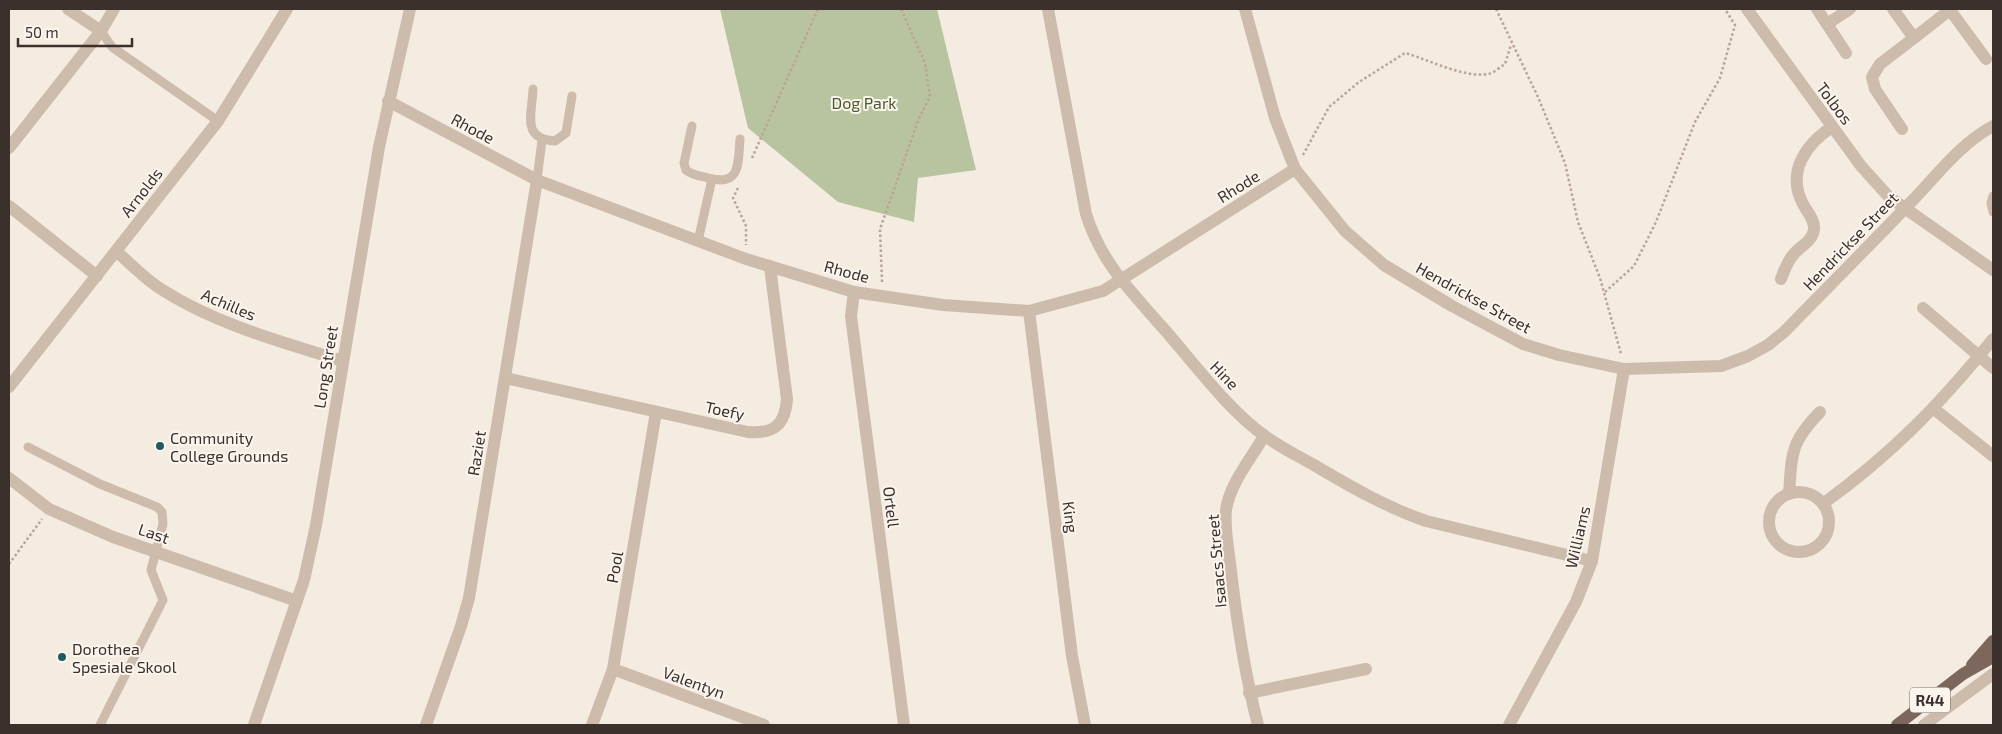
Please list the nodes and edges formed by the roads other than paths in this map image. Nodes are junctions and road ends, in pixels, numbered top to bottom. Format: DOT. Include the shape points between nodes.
graph roads {
  1 [pos="68,9"];
  2 [pos="114,9"];
  3 [pos="288,9"];
  4 [pos="410,9"];
  5 [pos="1048,9"];
  6 [pos="1245,9"];
  7 [pos="1747,9"];
  8 [pos="1817,9"];
  9 [pos="1850,9"];
  10 [pos="1893,9"];
  11 [pos="1951,9"];
  12 [pos="1827,24"];
  13 [pos="101,31"];
  14 [pos="1914,38"];
  15 [pos="91,43"];
  16 [pos="112,47"];
  17 [pos="1846,53"];
  18 [pos="1986,59"];
  19 [pos="533,89"];
  20 [pos="572,96"];
  21 [pos="388,101"];
  22 [pos="218,121"];
  23 [pos="692,126"];
  24 [pos="1993,126"];
  25 [pos="1832,127"];
  26 [pos="1902,129"];
  27 [pos="740,139"];
  28 [pos="11,140"];
  29 [pos="542,140"];
  30 [pos="1295,169"];
  31 [pos="536,180"];
  32 [pos="712,180"];
  33 [pos="1993,196"];
  34 [pos="9,206"];
  35 [pos="1906,207"];
  36 [pos="1993,212"];
  37 [pos="698,241"];
  38 [pos="117,252"];
  39 [pos="770,267"];
  40 [pos="1993,270"];
  41 [pos="96,276"];
  42 [pos="1120,279"];
  43 [pos="1781,279"];
  44 [pos="854,292"];
  45 [pos="1923,308"];
  46 [pos="1029,311"];
  47 [pos="1993,339"];
  48 [pos="1979,356"];
  49 [pos="343,360"];
  50 [pos="1993,368"];
  51 [pos="1624,369"];
  52 [pos="505,378"];
  53 [pos="9,387"];
  54 [pos="1934,409"];
  55 [pos="656,412"];
  56 [pos="1820,412"];
  57 [pos="1264,436"];
  58 [pos="28,447"];
  59 [pos="1993,456"];
  60 [pos="9,478"];
  61 [pos="1788,494"];
  62 [pos="1824,503"];
  63 [pos="156,551"];
  64 [pos="1592,561"];
  65 [pos="297,601"];
  66 [pos="1993,643"];
  67 [pos="1993,657"];
  68 [pos="613,669"];
  69 [pos="1366,669"];
  70 [pos="1963,674"];
  71 [pos="1993,674"];
  72 [pos="1249,693"];
  73 [pos="100,725"];
  74 [pos="254,725"];
  75 [pos="426,725"];
  76 [pos="592,725"];
  77 [pos="764,725"];
  78 [pos="904,725"];
  79 [pos="1085,725"];
  80 [pos="1258,725"];
  81 [pos="1509,725"];
  82 [pos="1897,725"];
  83 [pos="1924,725"];
  1 -- 13 [label="street"];
  2 -- 13 [label="street"];
  3 -- 22 [label="street, Arnolds"];
  4 -- 21 [label="street, Long Street"];
  5 -- 42 [label="street, Hine" via="1086,214 1094,239"];
  6 -- 30 [label="street, Hendrickse Street" via="1275,118"];
  7 -- 25 [label="street, Tolbos"];
  8 -- 12 [label="street"];
  9 -- 12 [label="street"];
  10 -- 14 [label="street"];
  11 -- 14 [label="street"];
  11 -- 18 [label="street"];
  12 -- 17 [label="street"];
  13 -- 15 [label="street"];
  13 -- 16 [label="lane"];
  14 -- 26 [label="street" via="1880,64 1872,77 1875,89"];
  15 -- 16 [label="lane"];
  15 -- 28 [label="street"];
  16 -- 22 [label="lane"];
  19 -- 29 [label="lane" via="531,129 534,136"];
  20 -- 29 [label="lane" via="566,133 555,141"];
  21 -- 31 [label="street, Rhode"];
  21 -- 49 [label="street, Long Street"];
  22 -- 38 [label="street, Arnolds"];
  23 -- 32 [label="lane" via="684,164 686,170"];
  24 -- 35 [label="street, Hendrickse Street" via="1976,135 1957,152"];
  25 -- 35 [label="street, Tolbos" via="1889,197"];
  25 -- 43 [label="street" via="1817,137 1802,155 1796,179 1814,231 1793,255"];
  27 -- 32 [label="lane" via="733,177"];
  29 -- 31 [label="lane"];
  30 -- 42 [label="street, Rhode"];
  30 -- 51 [label="street, Hendrickse Street" via="1345,231 1384,265 1523,344"];
  31 -- 37 [label="street, Rhode"];
  31 -- 52 [label="street, Raziet"];
  32 -- 37 [label="lane"];
  33 -- 36 [label="lane"];
  34 -- 41 [label="street"];
  35 -- 40 [label="street, Tolbos"];
  35 -- 51 [label="street, Hendrickse Street" via="1784,332 1762,348 1721,366"];
  37 -- 39 [label="street, Rhode"];
  38 -- 41 [label="street, Arnolds"];
  38 -- 49 [label="street, Achilles" via="159,288 183,302 274,340"];
  39 -- 44 [label="street, Rhode"];
  39 -- 55 [label="street, Toefy" via="787,399 786,414 780,424 758,432"];
  41 -- 53 [label="street, Arnolds"];
  42 -- 46 [label="street, Rhode" via="1103,291"];
  42 -- 57 [label="street, Hine" via="1203,375"];
  44 -- 46 [label="street, Rhode" via="943,305"];
  44 -- 78 [label="street, Ortell" via="851,316"];
  45 -- 48 [label="street"];
  46 -- 79 [label="street, King" via="1072,656"];
  47 -- 48 [label="street"];
  48 -- 50 [label="street"];
  48 -- 54 [label="street"];
  49 -- 65 [label="street, Long Street" via="316,525"];
  51 -- 64 [label="street, Williams"];
  52 -- 55 [label="street, Toefy"];
  52 -- 75 [label="street, Raziet" via="469,598"];
  54 -- 59 [label="street"];
  54 -- 62 [label="street" via="1894,448"];
  55 -- 68 [label="street, Pool"];
  56 -- 61 [label="street" via="1800,433 1792,451"];
  57 -- 64 [label="street, Hine" via="1377,502 1402,513"];
  57 -- 72 [label="street, Isaacs Street" via="1234,487 1226,511 1232,581"];
  58 -- 63 [label="lane" via="100,484 160,509 163,524"];
  60 -- 63 [label="street, Last" via="49,509 113,537"];
  61 -- 62 [label="street" via="1808,494"];
  61 -- 62 [label="street" via="1773,506 1769,526 1778,544 1795,552 1814,549 1827,534 1829,525"];
  63 -- 65 [label="street, Last"];
  63 -- 73 [label="lane" via="151,570 163,600"];
  64 -- 81 [label="street, Williams" via="1576,602"];
  65 -- 74 [label="street, Long Street"];
  66 -- 70 [label="main road, R44"];
  67 -- 70 [label="main road, R44"];
  68 -- 76 [label="street, Pool"];
  68 -- 77 [label="street, Valentyn"];
  69 -- 72 [label="street"];
  70 -- 82 [label="main road, R44"];
  71 -- 83 [label="street"];
  72 -- 80 [label="street, Isaacs Street"];
}
